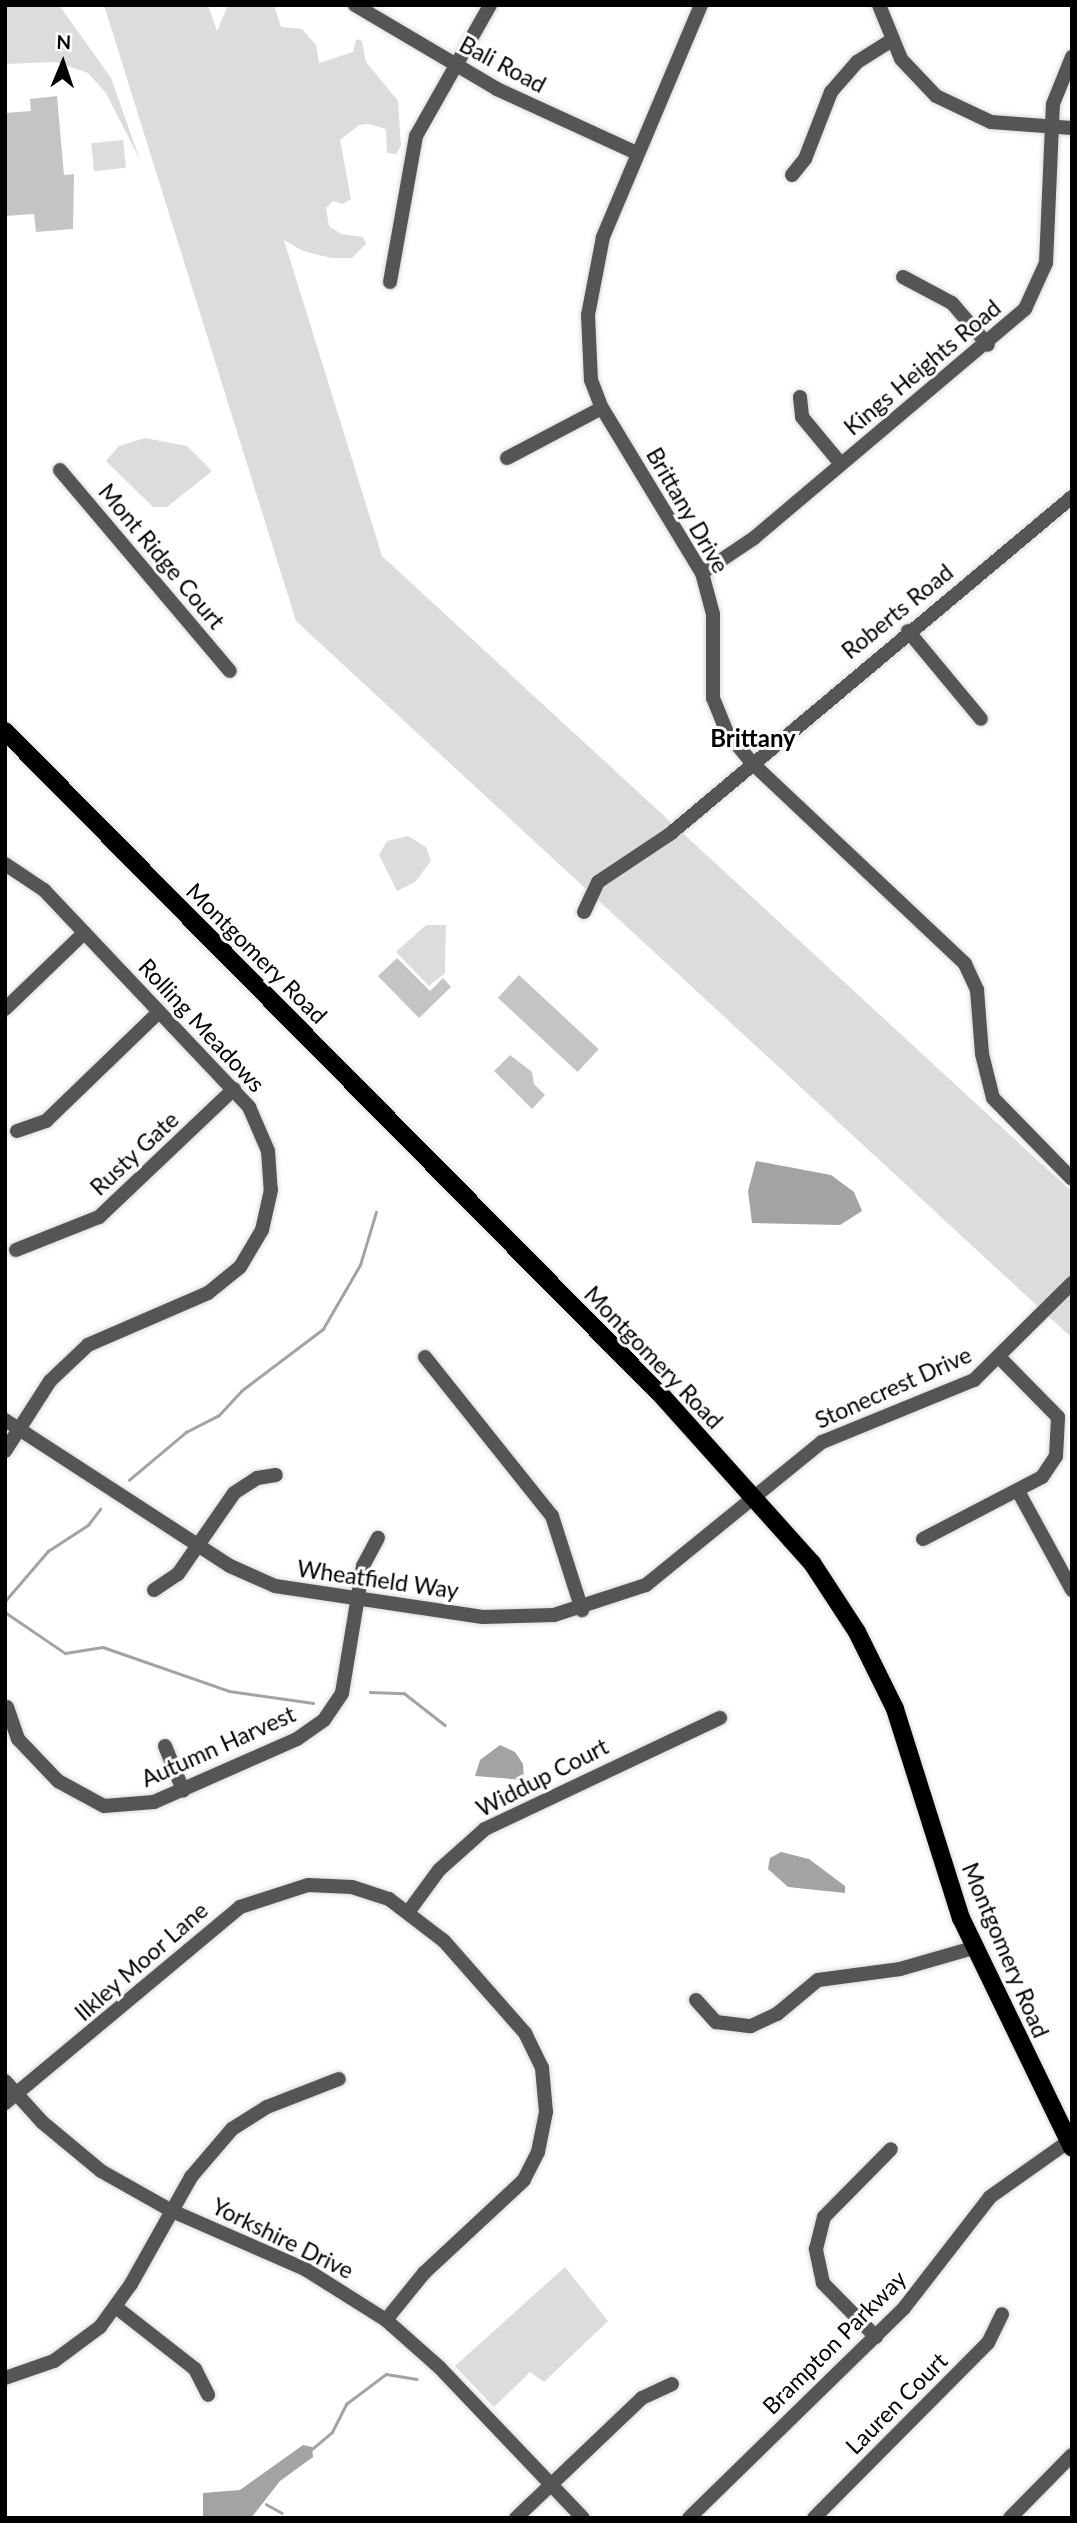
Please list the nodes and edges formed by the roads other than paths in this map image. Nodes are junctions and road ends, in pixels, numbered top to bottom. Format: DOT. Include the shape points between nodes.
graph roads {
  1 [pos="355,5"];
  2 [pos="490,5"];
  3 [pos="701,5"];
  4 [pos="879,5"];
  5 [pos="891,41"];
  6 [pos="1072,57"];
  7 [pos="455,66"];
  8 [pos="1050,128"];
  9 [pos="1072,128"];
  10 [pos="636,153"];
  11 [pos="792,175"];
  12 [pos="903,277"];
  13 [pos="390,282"];
  14 [pos="988,345"];
  15 [pos="800,397"];
  16 [pos="602,408"];
  17 [pos="507,458"];
  18 [pos="841,464"];
  19 [pos="60,470"];
  20 [pos="1072,497"];
  21 [pos="702,573"];
  22 [pos="908,631"];
  23 [pos="230,671"];
  24 [pos="981,719"];
  25 [pos="5,731"];
  26 [pos="752,763"];
  27 [pos="5,864"];
  28 [pos="584,912"];
  29 [pos="85,933"];
  30 [pos="5,1009"];
  31 [pos="159,1012"];
  32 [pos="234,1089"];
  33 [pos="17,1131"];
  34 [pos="1072,1179"];
  35 [pos="16,1250"];
  36 [pos="1072,1283"];
  37 [pos="425,1357"];
  38 [pos="1001,1359"];
  39 [pos="5,1420"];
  40 [pos="19,1430"];
  41 [pos="5,1451"];
  42 [pos="276,1475"];
  43 [pos="1018,1491"];
  44 [pos="755,1495"];
  45 [pos="378,1538"];
  46 [pos="923,1539"];
  47 [pos="196,1545"];
  48 [pos="153,1590"];
  49 [pos="1072,1590"];
  50 [pos="359,1600"];
  51 [pos="582,1610"];
  52 [pos="7,1707"];
  53 [pos="720,1718"];
  54 [pos="165,1746"];
  55 [pos="183,1790"];
  56 [pos="409,1911"];
  57 [pos="973,1948"];
  58 [pos="696,2000"];
  59 [pos="339,2079"];
  60 [pos="5,2081"];
  61 [pos="11,2098"];
  62 [pos="1070,2143"];
  63 [pos="891,2149"];
  64 [pos="172,2211"];
  65 [pos="117,2308"];
  66 [pos="1002,2314"];
  67 [pos="387,2320"];
  68 [pos="876,2337"];
  69 [pos="5,2378"];
  70 [pos="672,2384"];
  71 [pos="208,2395"];
  72 [pos="1072,2455"];
  73 [pos="551,2484"];
  74 [pos="516,2518"];
  75 [pos="583,2518"];
  76 [pos="689,2518"];
  77 [pos="814,2518"];
  78 [pos="1010,2518"];
  1 -- 7 [label="street, Bali Road"];
  2 -- 7 [label="street"];
  3 -- 10 [label="street, Brittany Drive"];
  4 -- 5 [label="street"];
  5 -- 8 [label="street" via="923,84 956,108 991,122"];
  5 -- 11 [label="street" via="857,62 831,92 805,159"];
  6 -- 8 [label="street, Kings Heights Road" via="1057,88"];
  7 -- 10 [label="street, Bali Road"];
  7 -- 13 [label="street" via="416,136"];
  8 -- 9 [label="street"];
  8 -- 14 [label="street, Kings Heights Road" via="1046,263 1025,309"];
  10 -- 16 [label="street, Brittany Drive" via="603,237 587,315 587,361"];
  12 -- 14 [label="street" via="941,295"];
  14 -- 18 [label="street, Kings Heights Road"];
  15 -- 18 [label="street" via="802,416"];
  16 -- 17 [label="street"];
  16 -- 21 [label="street, Brittany Drive"];
  18 -- 21 [label="street, Kings Heights Road" via="754,538"];
  19 -- 23 [label="street, Mont Ridge Court"];
  20 -- 22 [label="street, Roberts Road"];
  21 -- 26 [label="street, Brittany Drive" via="713,614 711,676 717,714"];
  22 -- 24 [label="street"];
  22 -- 26 [label="street, Roberts Road"];
  25 -- 44 [label="main road, Montgomery Road"];
  26 -- 28 [label="street, Roberts Road" via="670,834 598,882"];
  26 -- 34 [label="street, Brittany Drive" via="965,964 977,990 982,1054 993,1098"];
  27 -- 29 [label="street, Rolling Meadows" via="44,890"];
  29 -- 30 [label="street"];
  29 -- 31 [label="street, Rolling Meadows"];
  31 -- 32 [label="street, Rolling Meadows"];
  31 -- 33 [label="street" via="46,1121"];
  32 -- 35 [label="street, Rusty Gate" via="100,1217"];
  32 -- 40 [label="street, Rolling Meadows" via="257,1121 271,1171 268,1210 252,1250 208,1293 88,1345 50,1381"];
  36 -- 38 [label="street, Stonecrest Drive"];
  37 -- 51 [label="street" via="552,1516"];
  38 -- 43 [label="street" via="1050,1404 1060,1431 1050,1468"];
  38 -- 44 [label="street, Stonecrest Drive" via="960,1387 822,1442"];
  39 -- 40 [label="street, Wheatfield Way"];
  40 -- 41 [label="street, Rolling Meadows"];
  40 -- 47 [label="street, Wheatfield Way"];
  42 -- 47 [label="street" via="257,1478 234,1493"];
  43 -- 46 [label="street"];
  43 -- 49 [label="street"];
  44 -- 51 [label="street, Wheatfield Way" via="678,1564 646,1585"];
  44 -- 57 [label="main road, Montgomery Road" via="833,1593 879,1672"];
  45 -- 50 [label="street, Autumn Harvest" via="363,1566"];
  47 -- 48 [label="street" via="171,1581"];
  47 -- 50 [label="street, Wheatfield Way" via="275,1586"];
  50 -- 51 [label="street, Wheatfield Way" via="510,1618"];
  50 -- 55 [label="street, Autumn Harvest" via="348,1678 324,1720 297,1739"];
  52 -- 55 [label="street, Autumn Harvest" via="18,1739 58,1781 89,1801 137,1807"];
  53 -- 56 [label="street, Widdup Court" via="485,1829 439,1870"];
  54 -- 55 [label="street"];
  56 -- 61 [label="street, Ilkley Moor Lane" via="372,1891 330,1884 260,1897 190,1944 79,2046"];
  56 -- 67 [label="street, Ilkley Moor Lane" via="444,1941 525,2033 542,2068 546,2112 538,2152 524,2180 424,2273"];
  57 -- 58 [label="street" via="900,1969 818,1980 778,2014 751,2026 716,2022"];
  57 -- 62 [label="main road, Montgomery Road"];
  59 -- 64 [label="street" via="267,2107 232,2129 204,2159"];
  60 -- 61 [label="street, Yorkshire Drive"];
  61 -- 64 [label="street, Yorkshire Drive" via="81,2156"];
  62 -- 68 [label="street, Brampton Parkway" via="990,2197 921,2289"];
  63 -- 68 [label="street" via="824,2217 816,2249 823,2283"];
  64 -- 65 [label="street"];
  64 -- 67 [label="street, Yorkshire Drive" via="305,2269"];
  65 -- 69 [label="street" via="74,2350"];
  65 -- 71 [label="street" via="195,2369"];
  66 -- 77 [label="street, Lauren Court" via="988,2343"];
  67 -- 73 [label="street, Yorkshire Drive"];
  68 -- 76 [label="street, Brampton Parkway"];
  70 -- 73 [label="street" via="642,2398"];
  72 -- 78 [label="street"];
  73 -- 74 [label="street"];
  73 -- 75 [label="street, Yorkshire Drive"];
}
